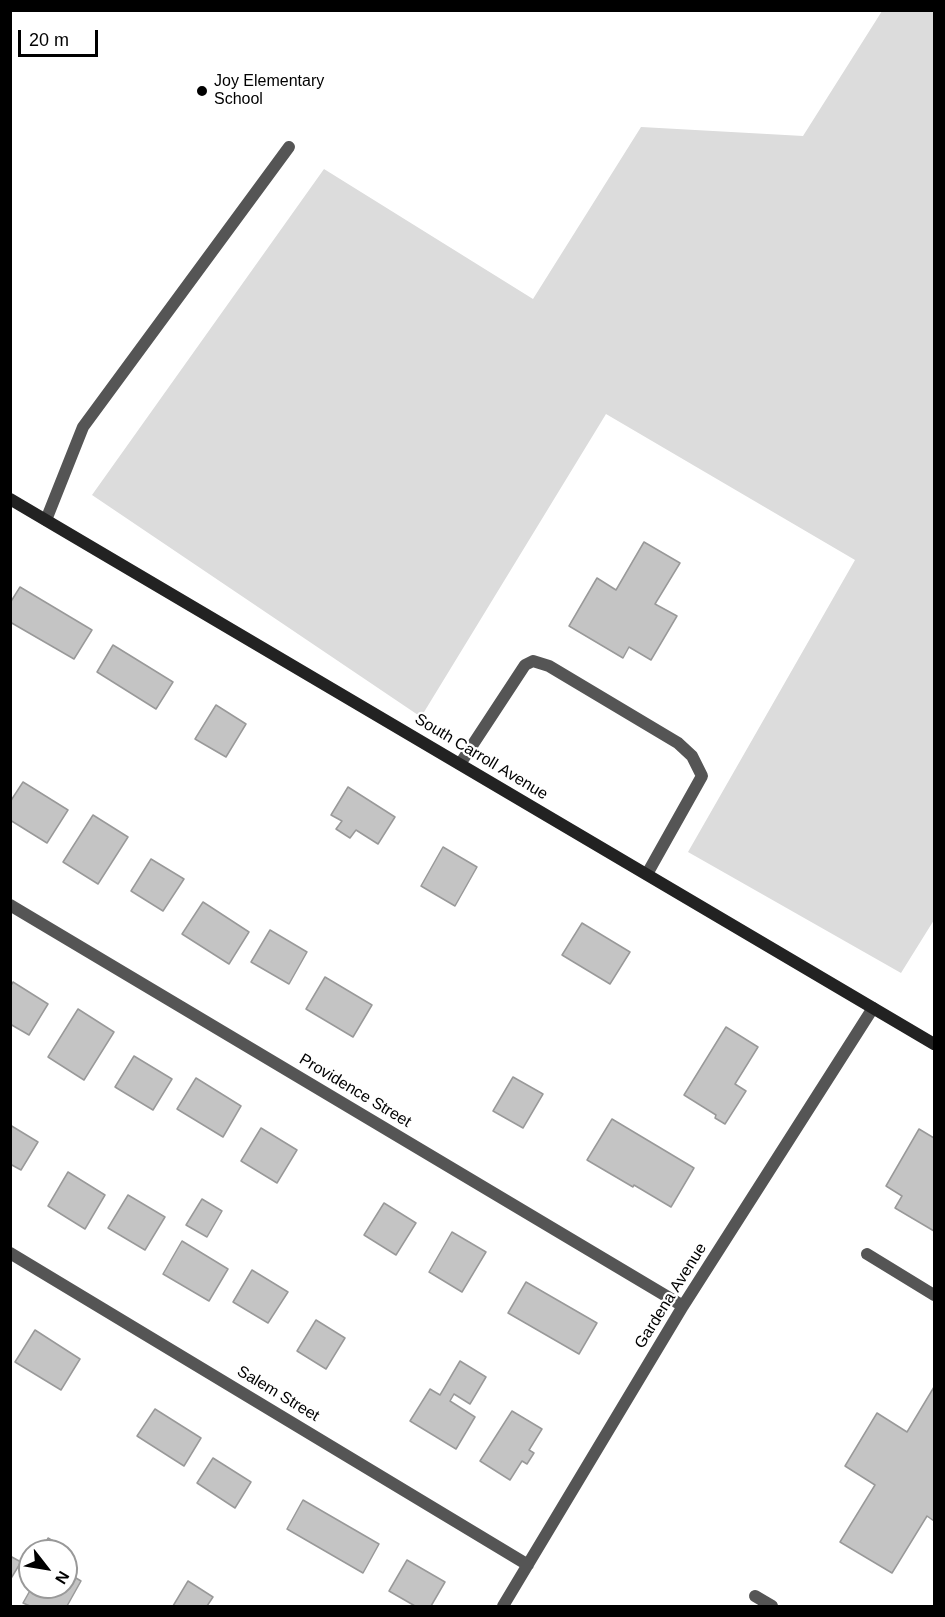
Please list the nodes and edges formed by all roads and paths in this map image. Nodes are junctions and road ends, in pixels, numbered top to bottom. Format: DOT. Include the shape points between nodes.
graph roads {
  1 [pos="289,147"];
  2 [pos="10,499"];
  3 [pos="46,520"];
  4 [pos="460,764"];
  5 [pos="647,874"];
  6 [pos="10,905"];
  7 [pos="873,1008"];
  8 [pos="934,1044"];
  9 [pos="10,1252"];
  10 [pos="867,1254"];
  11 [pos="934,1295"];
  12 [pos="683,1306"];
  13 [pos="528,1565"];
  14 [pos="754,1596"];
  15 [pos="503,1606"];
  16 [pos="772,1606"];
  1 -- 3 [label="street" via="83,427"];
  2 -- 3 [label="street, South Carroll Avenue"];
  3 -- 4 [label="street, South Carroll Avenue"];
  4 -- 5 [label="street, South Carroll Avenue"];
  4 -- 5 [label="street" via="525,665 533,661 549,666 678,743 692,756 702,777"];
  5 -- 7 [label="street, South Carroll Avenue"];
  6 -- 12 [label="street, Providence Street"];
  7 -- 8 [label="street, South Carroll Avenue"];
  7 -- 12 [label="street, Gardena Avenue"];
  9 -- 13 [label="street, Salem Street"];
  10 -- 11 [label="street"];
  12 -- 13 [label="street, Gardena Avenue"];
  13 -- 15 [label="street, Gardena Avenue"];
  14 -- 16 [label="street"];
}
